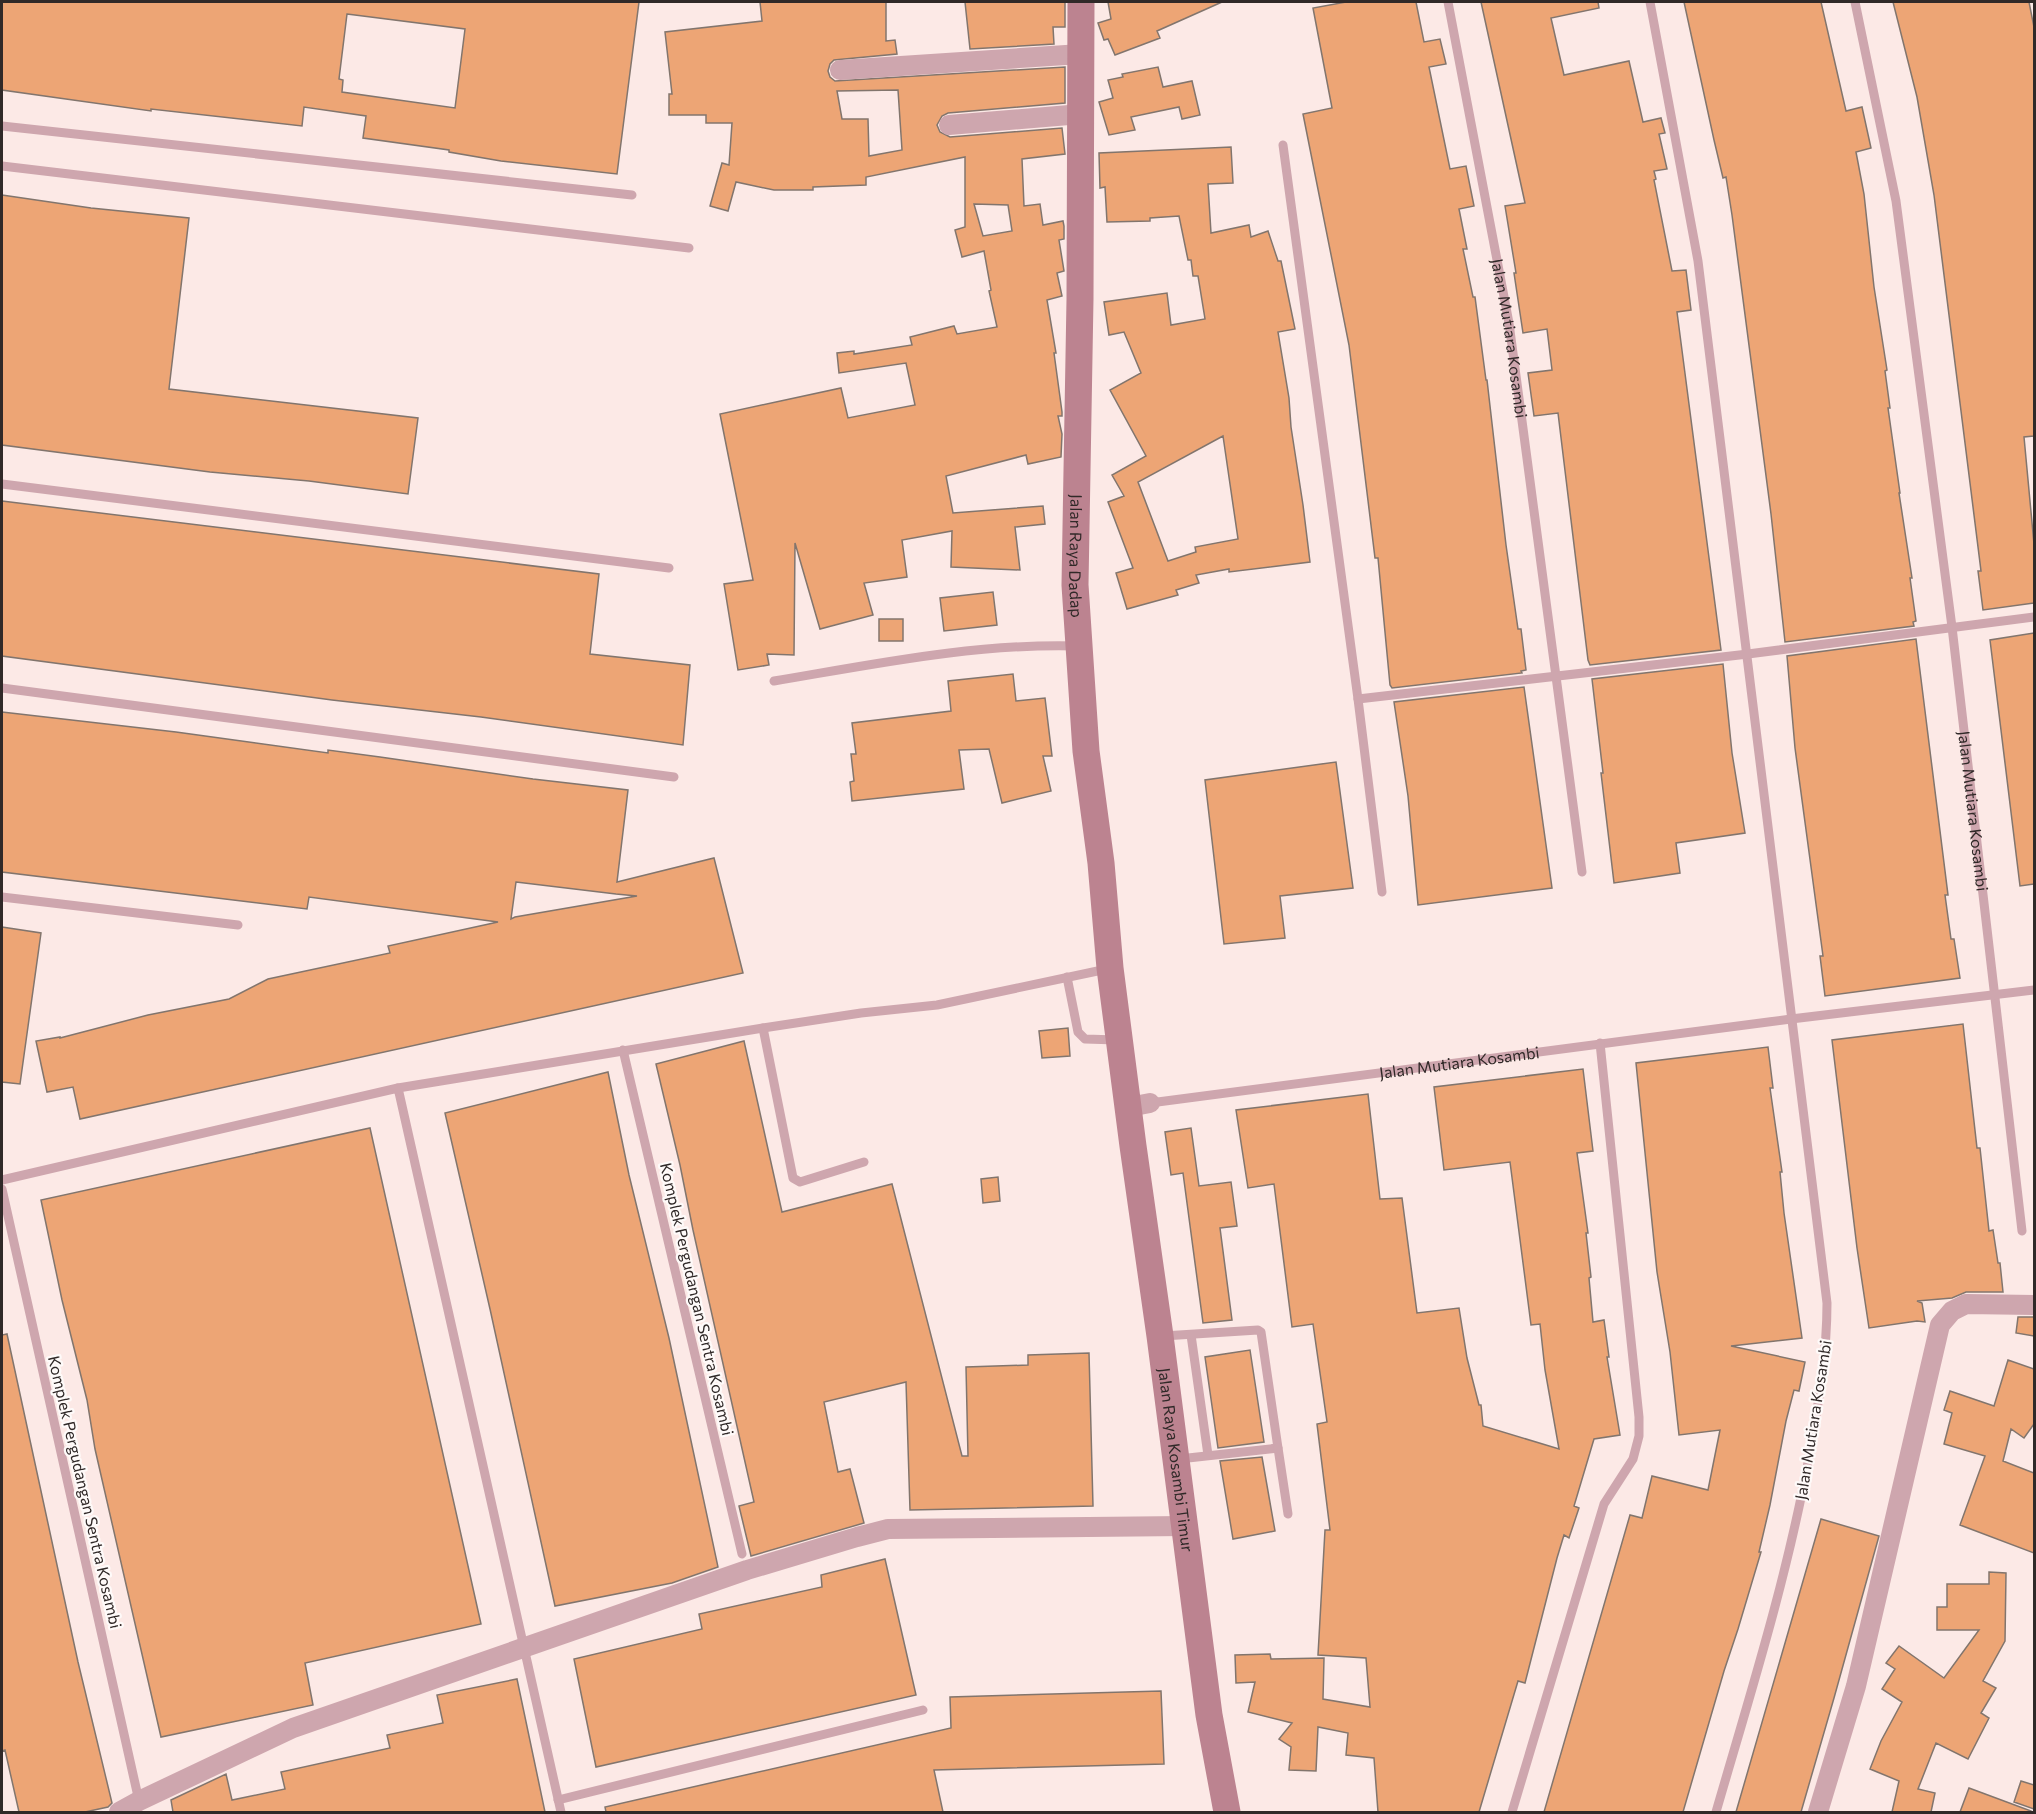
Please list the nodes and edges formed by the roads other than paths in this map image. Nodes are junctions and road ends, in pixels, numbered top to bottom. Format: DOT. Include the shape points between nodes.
graph roads {
  1 [pos="1081,2"];
  2 [pos="1448,2"];
  3 [pos="1650,2"];
  4 [pos="1855,2"];
  5 [pos="1081,54"];
  6 [pos="840,70"];
  7 [pos="1081,114"];
  8 [pos="949,124"];
  9 [pos="2,126"];
  10 [pos="1283,145"];
  11 [pos="2,166"];
  12 [pos="632,195"];
  13 [pos="689,248"];
  14 [pos="2,484"];
  15 [pos="669,567"];
  16 [pos="2034,617"];
  17 [pos="1952,627"];
  18 [pos="1079,646"];
  19 [pos="1748,654"];
  20 [pos="1556,677"];
  21 [pos="774,681"];
  22 [pos="2,688"];
  23 [pos="1358,699"];
  24 [pos="674,777"];
  25 [pos="1582,872"];
  26 [pos="1382,892"];
  27 [pos="2,897"];
  28 [pos="237,925"];
  29 [pos="1110,968"];
  30 [pos="1067,977"];
  31 [pos="2034,990"];
  32 [pos="1995,995"];
  33 [pos="1791,1019"];
  34 [pos="763,1028"];
  35 [pos="1120,1040"];
  36 [pos="1600,1043"];
  37 [pos="623,1050"];
  38 [pos="399,1088"];
  39 [pos="1139,1105"];
  40 [pos="864,1162"];
  41 [pos="2,1180"];
  42 [pos="2,1189"];
  43 [pos="2022,1231"];
  44 [pos="2034,1305"];
  45 [pos="1191,1335"];
  46 [pos="1160,1336"];
  47 [pos="1278,1448"];
  48 [pos="1208,1455"];
  49 [pos="1176,1459"];
  50 [pos="1288,1514"];
  51 [pos="1184,1526"];
  52 [pos="742,1554"];
  53 [pos="524,1646"];
  54 [pos="923,1710"];
  55 [pos="558,1800"];
  56 [pos="139,1801"];
  57 [pos="119,1812"];
  58 [pos="561,1812"];
  59 [pos="1227,1812"];
  60 [pos="1512,1812"];
  61 [pos="1716,1812"];
  62 [pos="1818,1812"];
  1 -- 5 [label="main road, Jalan Raya Dadap"];
  2 -- 20 [label="lane, Jalan Mutiara Kosambi" via="1509,323"];
  3 -- 19 [label="lane, Jalan Mutiara Kosambi" via="1698,261"];
  4 -- 17 [label="lane, Jalan Mutiara Kosambi" via="1896,201"];
  5 -- 6 [label="street"];
  5 -- 7 [label="main road, Jalan Raya Dadap"];
  7 -- 8 [label="street"];
  7 -- 18 [label="main road, Jalan Raya Dadap" via="1075,585"];
  9 -- 12 [label="lane"];
  10 -- 23 [label="lane"];
  11 -- 13 [label="lane"];
  14 -- 15 [label="lane"];
  16 -- 17 [label="lane"];
  17 -- 19 [label="lane"];
  17 -- 32 [label="lane, Jalan Mutiara Kosambi"];
  18 -- 21 [label="lane" via="981,649"];
  18 -- 29 [label="main road, Jalan Raya Dadap" via="1086,751"];
  19 -- 20 [label="lane"];
  19 -- 33 [label="lane, Jalan Mutiara Kosambi"];
  20 -- 23 [label="lane"];
  20 -- 25 [label="lane, Jalan Mutiara Kosambi"];
  22 -- 24 [label="lane"];
  23 -- 26 [label="lane"];
  27 -- 28 [label="lane"];
  29 -- 30 [label="lane"];
  29 -- 35 [label="main road, Jalan Raya Dadap"];
  30 -- 34 [label="lane" via="937,1005"];
  30 -- 35 [label="lane" via="1081,1037"];
  31 -- 32 [label="lane, Jalan Mutiara Kosambi"];
  32 -- 33 [label="lane, Jalan Mutiara Kosambi"];
  32 -- 43 [label="lane, Jalan Mutiara Kosambi"];
  33 -- 36 [label="lane, Jalan Mutiara Kosambi"];
  33 -- 61 [label="lane, Jalan Mutiara Kosambi" via="1827,1304 1827,1340 1802,1495 1775,1612"];
  34 -- 37 [label="lane"];
  34 -- 40 [label="lane" via="793,1178 800,1182"];
  35 -- 39 [label="main road, Jalan Raya Dadap"];
  36 -- 39 [label="lane, Jalan Mutiara Kosambi"];
  36 -- 60 [label="lane" via="1639,1436 1633,1459 1604,1504"];
  37 -- 38 [label="lane"];
  37 -- 52 [label="lane, Komplek Pergudangan Sentra Kosambi"];
  38 -- 41 [label="lane"];
  38 -- 53 [label="lane"];
  39 -- 46 [label="main road, Jalan Raya Kosambi Timur"];
  42 -- 56 [label="lane, Komplek Pergudangan Sentra Kosambi"];
  44 -- 62 [label="street" via="1966,1304 1952,1311 1940,1325 1856,1686"];
  45 -- 46 [label="lane"];
  45 -- 47 [label="lane" via="1255,1329 1261,1332"];
  45 -- 48 [label="lane"];
  46 -- 49 [label="main road, Jalan Raya Kosambi Timur"];
  47 -- 48 [label="lane"];
  47 -- 50 [label="lane"];
  48 -- 49 [label="lane"];
  49 -- 51 [label="main road, Jalan Raya Kosambi Timur"];
  51 -- 53 [label="street" via="888,1529 747,1570"];
  51 -- 59 [label="main road, Jalan Raya Kosambi Timur" via="1209,1715"];
  53 -- 55 [label="lane"];
  53 -- 56 [label="street" via="292,1728"];
  54 -- 55 [label="lane"];
  55 -- 58 [label="lane"];
  56 -- 57 [label="street"];
}
